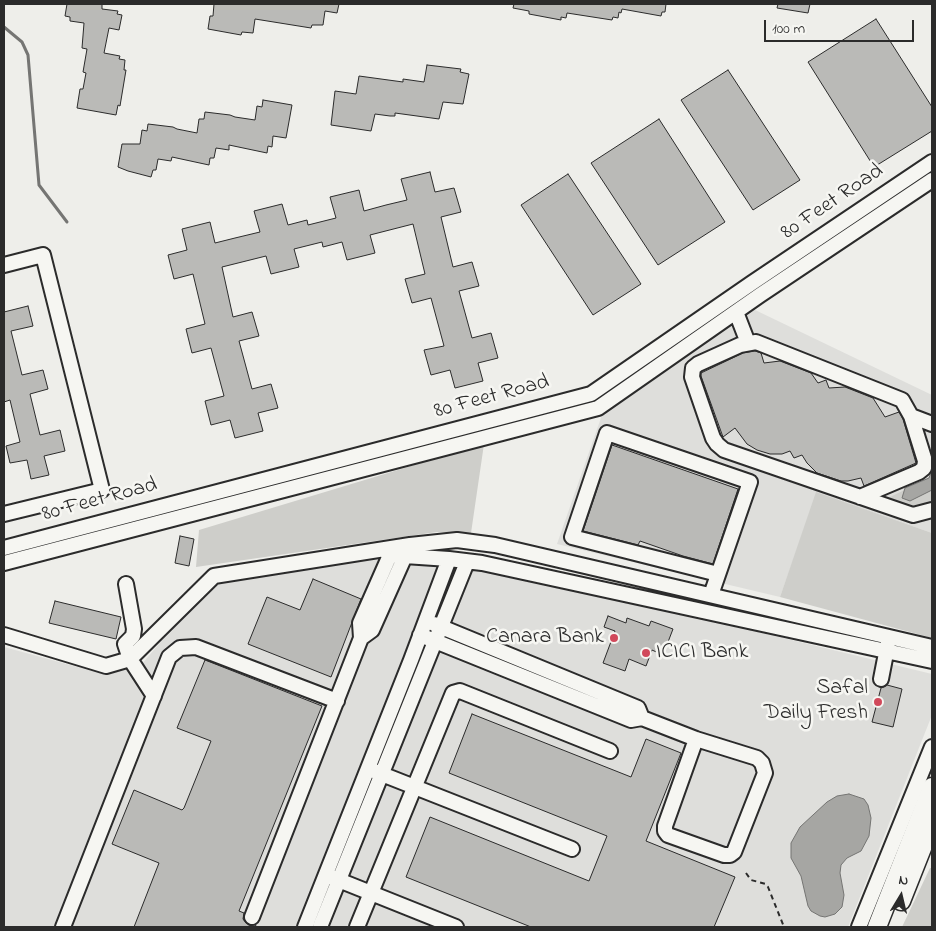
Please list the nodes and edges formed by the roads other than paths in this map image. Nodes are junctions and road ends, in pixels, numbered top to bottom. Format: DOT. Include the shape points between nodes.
graph roads {
  1 [pos="932,162"];
  2 [pos="932,180"];
  3 [pos="4,265"];
  4 [pos="736,312"];
  5 [pos="748,343"];
  6 [pos="911,416"];
  7 [pos="932,424"];
  8 [pos="860,497"];
  9 [pos="932,510"];
  10 [pos="4,514"];
  11 [pos="4,548"];
  12 [pos="387,553"];
  13 [pos="405,556"];
  14 [pos="449,559"];
  15 [pos="467,562"];
  16 [pos="4,563"];
  17 [pos="718,574"];
  18 [pos="126,584"];
  19 [pos="710,595"];
  20 [pos="426,620"];
  21 [pos="441,627"];
  22 [pos="420,635"];
  23 [pos="4,636"];
  24 [pos="889,637"];
  25 [pos="361,638"];
  26 [pos="436,642"];
  27 [pos="932,647"];
  28 [pos="887,652"];
  29 [pos="130,659"];
  30 [pos="932,662"];
  31 [pos="881,679"];
  32 [pos="154,696"];
  33 [pos="337,701"];
  34 [pos="642,718"];
  35 [pos="696,739"];
  36 [pos="932,747"];
  37 [pos="610,751"];
  38 [pos="369,768"];
  39 [pos="383,774"];
  40 [pos="414,785"];
  41 [pos="932,787"];
  42 [pos="932,823"];
  43 [pos="572,849"];
  44 [pos="326,875"];
  45 [pos="340,881"];
  46 [pos="371,893"];
  47 [pos="252,917"];
  48 [pos="63,927"];
  49 [pos="305,927"];
  50 [pos="320,927"];
  51 [pos="356,927"];
  52 [pos="456,927"];
  53 [pos="859,927"];
  54 [pos="877,927"];
  55 [pos="890,927"];
  1 -- 11 [label="street, 80 Feet Road" via="591,394"];
  2 -- 4 [label="street, 80 Feet Road"];
  3 -- 10 [label="street" via="43,255 102,490"];
  4 -- 5 [label="street"];
  4 -- 16 [label="street, 80 Feet Road" via="598,408"];
  5 -- 6 [label="street" via="756,342 897,397"];
  5 -- 8 [label="street" via="698,364 691,372 717,444 724,450"];
  6 -- 7 [label="street"];
  6 -- 8 [label="street" via="926,461 924,468"];
  8 -- 9 [label="street" via="913,515"];
  12 -- 13 [label="street"];
  12 -- 19 [label="street" via="410,545 458,540 495,545"];
  12 -- 25 [label="street" via="360,624"];
  12 -- 29 [label="street" via="214,576"];
  13 -- 14 [label="street"];
  13 -- 25 [label="street" via="372,630"];
  14 -- 15 [label="street"];
  14 -- 20 [label="street"];
  15 -- 21 [label="street"];
  15 -- 28 [label="street"];
  17 -- 17 [label="street" via="750,482 607,433 572,537"];
  17 -- 19 [label="street"];
  18 -- 29 [label="street" via="134,629 134,636 125,644"];
  19 -- 24 [label="street"];
  20 -- 21 [label="street"];
  20 -- 22 [label="street"];
  21 -- 26 [label="street"];
  21 -- 34 [label="street" via="638,708"];
  22 -- 26 [label="street"];
  22 -- 38 [label="street"];
  23 -- 29 [label="street" via="106,666"];
  24 -- 27 [label="street"];
  24 -- 28 [label="street"];
  25 -- 33 [label="street"];
  26 -- 34 [label="street" via="631,720"];
  26 -- 39 [label="street"];
  28 -- 30 [label="street"];
  28 -- 31 [label="street"];
  29 -- 32 [label="street"];
  32 -- 33 [label="street" via="169,657 188,646"];
  32 -- 48 [label="street"];
  33 -- 47 [label="street"];
  34 -- 35 [label="street"];
  35 -- 35 [label="street" via="664,826 665,831 668,835 730,855 734,852 765,772 757,758"];
  36 -- 53 [label="street"];
  37 -- 40 [label="street" via="456,691"];
  38 -- 39 [label="street"];
  38 -- 44 [label="street"];
  39 -- 40 [label="street"];
  39 -- 45 [label="street"];
  40 -- 43 [label="street"];
  40 -- 46 [label="street"];
  41 -- 54 [label="main road"];
  42 -- 55 [label="main road"];
  44 -- 45 [label="street"];
  44 -- 49 [label="street"];
  45 -- 46 [label="street"];
  45 -- 50 [label="street"];
  46 -- 51 [label="street"];
  46 -- 52 [label="street"];
}
